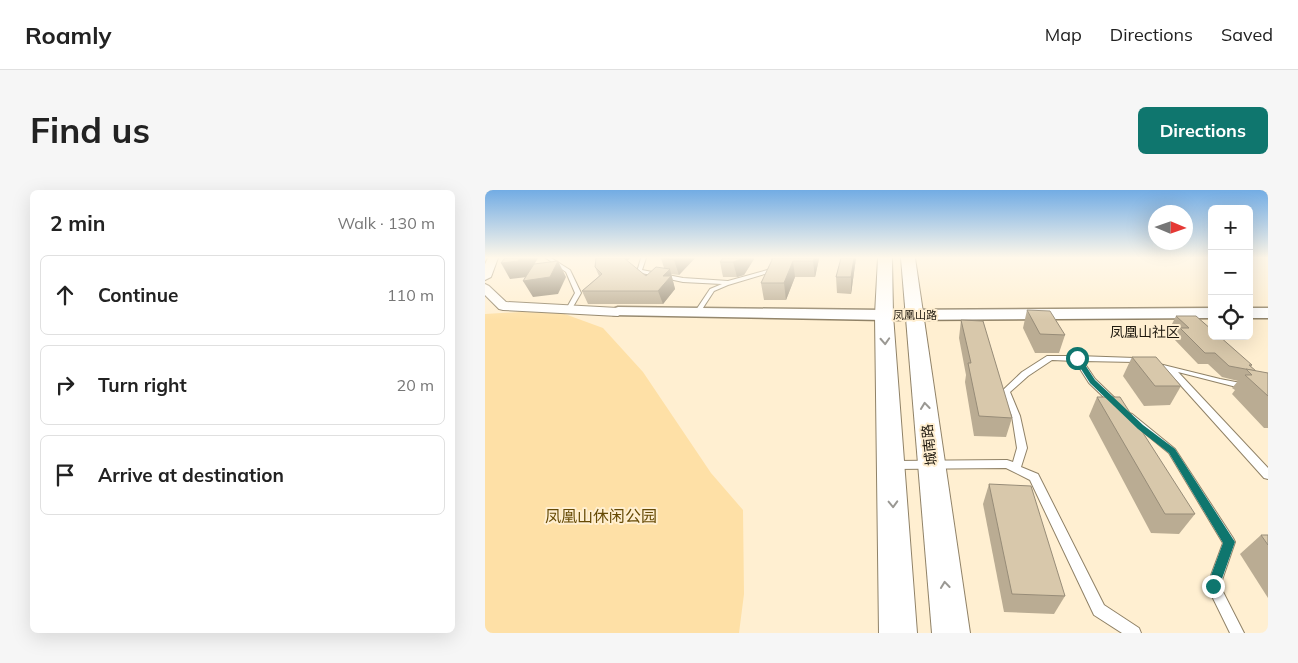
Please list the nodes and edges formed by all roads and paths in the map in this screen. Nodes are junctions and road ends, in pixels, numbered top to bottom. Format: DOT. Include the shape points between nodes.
graph roads {
  1 [pos="572,279"];
  2 [pos="672,279"];
  3 [pos="744,279"];
  4 [pos="885,279"];
  5 [pos="911,279"];
  6 [pos="732,282"];
  7 [pos="485,288"];
  8 [pos="569,311"];
  9 [pos="618,312"];
  10 [pos="1268,312"];
  11 [pos="697,313"];
  12 [pos="1208,313"];
  13 [pos="1253,313"];
  14 [pos="884,315"];
  15 [pos="915,315"];
  16 [pos="1077,358"];
  17 [pos="1170,368"];
  18 [pos="1268,389"];
  19 [pos="891,465"];
  20 [pos="932,465"];
  21 [pos="1016,468"];
  22 [pos="1268,475"];
  23 [pos="897,633"];
  24 [pos="951,633"];
  25 [pos="1134,633"];
  26 [pos="1237,633"];
  1 -- 8 [label="lane" via="578,293"];
  2 -- 6 [label="lane"];
  3 -- 6 [label="lane"];
  4 -- 14 [label="main road"];
  5 -- 15 [label="main road, 城南路"];
  6 -- 11 [label="lane" via="712,290"];
  7 -- 8 [label="street" via="503,306"];
  8 -- 9 [label="street"];
  9 -- 11 [label="street, 凤凰山路"];
  10 -- 13 [label="street"];
  11 -- 14 [label="street, 凤凰山路"];
  12 -- 15 [label="street, 凤凰山路"];
  14 -- 15 [label="street, 凤凰山路"];
  14 -- 19 [label="main road, one-way"];
  20 -- 15 [label="main road, 城南路, one-way"];
  16 -- 17 [label="lane" via="1135,360"];
  16 -- 21 [label="lane" via="1050,358 1025,374 1006,392 1016,416 1022,448"];
  16 -- 26 [label="lane" via="1092,381 1172,451 1229,542 1213,586"];
  17 -- 18 [label="lane" via="1219,382"];
  17 -- 22 [label="lane"];
  19 -- 20 [label="lane"];
  19 -- 23 [label="main road, one-way"];
  20 -- 21 [label="lane" via="1007,464"];
  24 -- 20 [label="main road, 城南路, one-way"];
  21 -- 25 [label="lane" via="1033,477 1099,610"];
}
